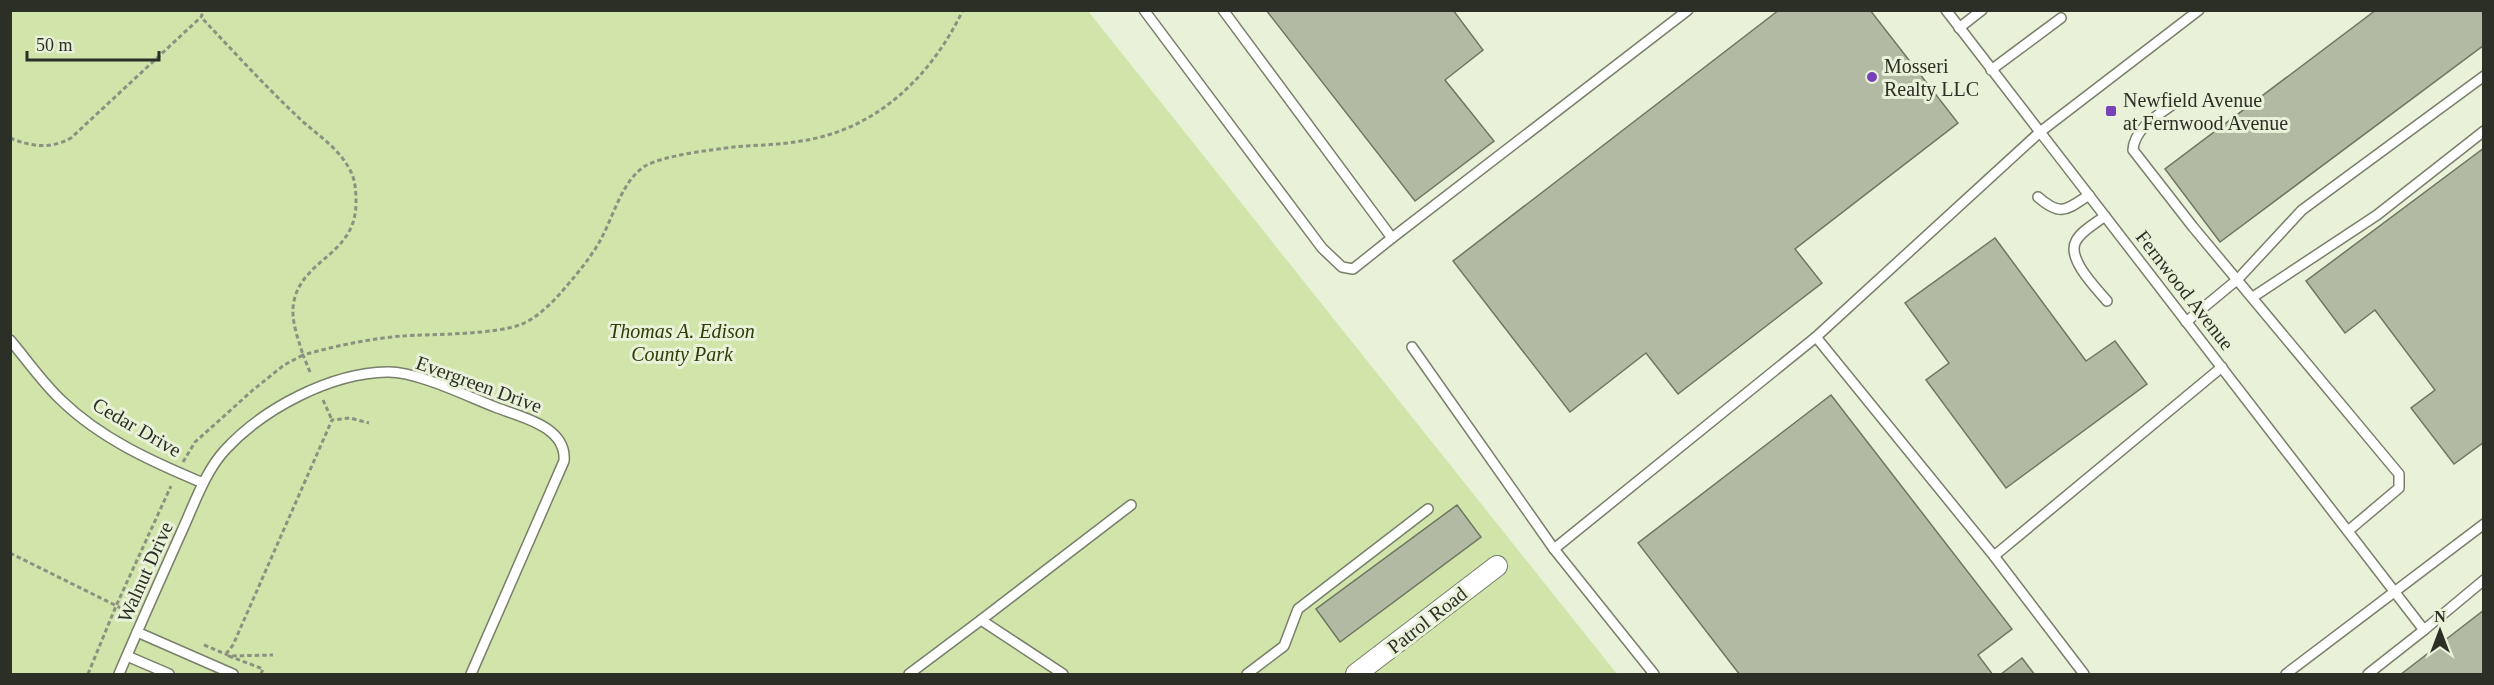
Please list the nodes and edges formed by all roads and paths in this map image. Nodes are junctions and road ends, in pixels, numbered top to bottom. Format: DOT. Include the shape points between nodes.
graph roads {
  1 [pos="204,10"];
  2 [pos="963,10"];
  3 [pos="1144,10"];
  4 [pos="1223,10"];
  5 [pos="1688,10"];
  6 [pos="1946,10"];
  7 [pos="1982,10"];
  8 [pos="2199,10"];
  9 [pos="201,17"];
  10 [pos="2061,18"];
  11 [pos="1959,28"];
  12 [pos="1991,70"];
  13 [pos="2484,76"];
  14 [pos="2179,100"];
  15 [pos="2040,132"];
  16 [pos="2484,132"];
  17 [pos="10,138"];
  18 [pos="2089,195"];
  19 [pos="2038,197"];
  20 [pos="2105,216"];
  21 [pos="1392,238"];
  22 [pos="2238,279"];
  23 [pos="2253,297"];
  24 [pos="2107,301"];
  25 [pos="2186,322"];
  26 [pos="1816,337"];
  27 [pos="10,340"];
  28 [pos="1412,347"];
  29 [pos="303,355"];
  30 [pos="2222,367"];
  31 [pos="310,372"];
  32 [pos="321,397"];
  33 [pos="332,420"];
  34 [pos="369,423"];
  35 [pos="183,462"];
  36 [pos="203,483"];
  37 [pos="171,486"];
  38 [pos="1131,505"];
  39 [pos="1428,509"];
  40 [pos="2482,529"];
  41 [pos="2348,531"];
  42 [pos="1554,549"];
  43 [pos="10,553"];
  44 [pos="1994,556"];
  45 [pos="1497,566"];
  46 [pos="2484,580"];
  47 [pos="2396,592"];
  48 [pos="116,606"];
  49 [pos="129,612"];
  50 [pos="981,620"];
  51 [pos="2424,630"];
  52 [pos="137,632"];
  53 [pos="226,654"];
  54 [pos="273,655"];
  55 [pos="127,656"];
  56 [pos="88,675"];
  57 [pos="119,675"];
  58 [pos="169,675"];
  59 [pos="233,675"];
  60 [pos="261,675"];
  61 [pos="471,675"];
  62 [pos="909,675"];
  63 [pos="1063,675"];
  64 [pos="1247,675"];
  65 [pos="1356,675"];
  66 [pos="1654,675"];
  67 [pos="2084,675"];
  68 [pos="2286,675"];
  69 [pos="2368,675"];
  1 -- 9 [label="path"];
  2 -- 29 [label="path" via="948,38 917,79 877,114 831,134 803,141 718,149 647,165 635,174 624,191 591,257 538,315 521,324 496,330 397,337"];
  3 -- 21 [label="lane" via="1322,248 1342,267 1353,269"];
  4 -- 21 [label="lane"];
  5 -- 21 [label="lane"];
  6 -- 11 [label="lane, Fernwood Avenue"];
  7 -- 11 [label="lane"];
  8 -- 15 [label="lane"];
  9 -- 17 [label="path" via="71,138 57,146 39,146"];
  9 -- 29 [label="path" via="300,119 333,146 351,172 356,189 354,225 347,238 308,276 294,301 296,333"];
  10 -- 12 [label="lane"];
  11 -- 12 [label="lane, Fernwood Avenue"];
  12 -- 15 [label="lane, Fernwood Avenue"];
  13 -- 22 [label="lane" via="2302,210"];
  14 -- 22 [label="lane" via="2144,127 2133,142 2133,150"];
  15 -- 18 [label="lane, Fernwood Avenue"];
  15 -- 26 [label="lane"];
  16 -- 23 [label="lane" via="2377,214"];
  18 -- 19 [label="lane" via="2065,210 2052,210"];
  18 -- 20 [label="lane, Fernwood Avenue"];
  20 -- 24 [label="lane" via="2076,239 2073,248 2075,259"];
  20 -- 25 [label="lane, Fernwood Avenue"];
  22 -- 23 [label="lane"];
  22 -- 25 [label="lane"];
  23 -- 41 [label="lane" via="2399,474 2399,488"];
  25 -- 30 [label="lane, Fernwood Avenue"];
  26 -- 42 [label="lane"];
  26 -- 44 [label="lane"];
  27 -- 36 [label="lane, Cedar Drive" via="61,400 99,431 150,461"];
  28 -- 42 [label="lane"];
  29 -- 31 [label="path"];
  29 -- 35 [label="path" via="253,390 195,442"];
  30 -- 41 [label="lane, Fernwood Avenue"];
  30 -- 44 [label="lane"];
  32 -- 33 [label="path"];
  33 -- 34 [label="path" via="350,418"];
  33 -- 53 [label="path"];
  36 -- 52 [label="lane, Walnut Drive"];
  36 -- 61 [label="lane, Evergreen Drive" via="225,449 262,419 310,390 352,377 388,372 429,381 544,427 560,440 564,461"];
  37 -- 48 [label="path"];
  38 -- 50 [label="lane"];
  39 -- 64 [label="lane" via="1298,609 1284,646"];
  40 -- 47 [label="lane"];
  41 -- 47 [label="lane, Fernwood Avenue"];
  42 -- 66 [label="lane"];
  43 -- 48 [label="path"];
  44 -- 67 [label="lane"];
  45 -- 65 [label="street, Patrol Road"];
  46 -- 51 [label="lane"];
  47 -- 51 [label="lane, Fernwood Avenue"];
  47 -- 68 [label="lane"];
  48 -- 49 [label="path"];
  48 -- 56 [label="path"];
  50 -- 62 [label="lane"];
  50 -- 63 [label="lane"];
  51 -- 69 [label="lane"];
  52 -- 55 [label="lane, Walnut Drive"];
  52 -- 59 [label="lane"];
  54 -- 60 [label="path" via="229,656 263,669"];
  55 -- 57 [label="lane, Walnut Drive"];
  55 -- 58 [label="lane"];
}
